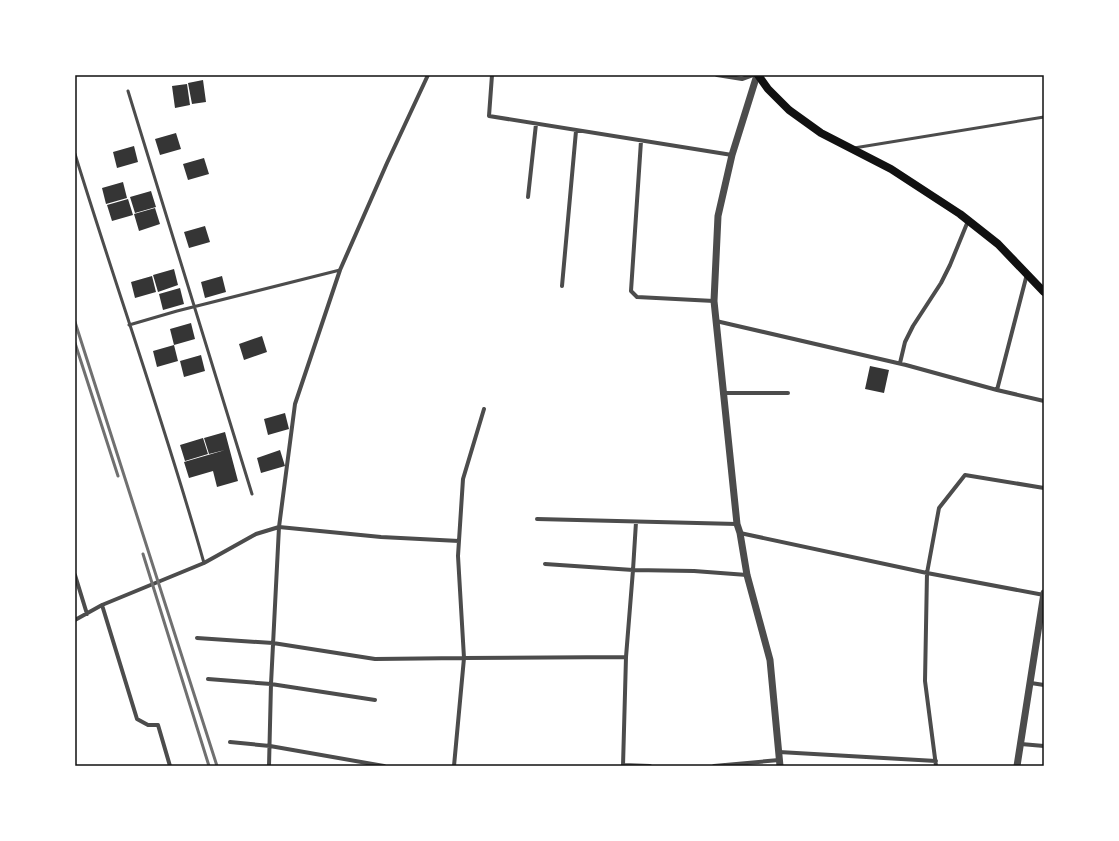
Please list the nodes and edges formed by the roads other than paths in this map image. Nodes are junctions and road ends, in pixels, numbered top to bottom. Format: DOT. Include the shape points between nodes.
graph roads {
  1 [pos="428,75"];
  2 [pos="492,75"];
  3 [pos="717,75"];
  4 [pos="754,75"];
  5 [pos="757,75"];
  6 [pos="128,92"];
  7 [pos="1044,117"];
  8 [pos="536,124"];
  9 [pos="576,131"];
  10 [pos="641,141"];
  11 [pos="851,148"];
  12 [pos="75,154"];
  13 [pos="732,155"];
  14 [pos="528,197"];
  15 [pos="968,220"];
  16 [pos="340,270"];
  17 [pos="1028,274"];
  18 [pos="562,286"];
  19 [pos="1044,292"];
  20 [pos="714,301"];
  21 [pos="194,307"];
  22 [pos="716,321"];
  23 [pos="129,325"];
  24 [pos="900,363"];
  25 [pos="997,390"];
  26 [pos="722,393"];
  27 [pos="788,393"];
  28 [pos="1044,402"];
  29 [pos="484,409"];
  30 [pos="1044,488"];
  31 [pos="252,494"];
  32 [pos="537,519"];
  33 [pos="636,522"];
  34 [pos="737,524"];
  35 [pos="279,527"];
  36 [pos="740,533"];
  37 [pos="459,541"];
  38 [pos="204,563"];
  39 [pos="545,564"];
  40 [pos="633,570"];
  41 [pos="927,573"];
  42 [pos="75,575"];
  43 [pos="747,575"];
  44 [pos="1044,594"];
  45 [pos="102,605"];
  46 [pos="87,614"];
  47 [pos="75,620"];
  48 [pos="197,638"];
  49 [pos="273,643"];
  50 [pos="626,657"];
  51 [pos="464,658"];
  52 [pos="208,680"];
  53 [pos="1031,683"];
  54 [pos="271,684"];
  55 [pos="1044,685"];
  56 [pos="375,700"];
  57 [pos="230,742"];
  58 [pos="1021,744"];
  59 [pos="270,746"];
  60 [pos="1044,746"];
  61 [pos="779,752"];
  62 [pos="780,763"];
  63 [pos="936,764"];
  64 [pos="623,765"];
  65 [pos="170,766"];
  66 [pos="269,766"];
  67 [pos="384,766"];
  68 [pos="454,766"];
  69 [pos="650,766"];
  70 [pos="714,766"];
  71 [pos="1018,766"];
  1 -- 16 [label="street"];
  2 -- 8 [label="street" via="489,116"];
  3 -- 4 [label="street" via="742,80"];
  5 -- 11 [label="main road" via="789,110 821,133"];
  5 -- 13 [label="street"];
  6 -- 21 [label="lane"];
  7 -- 11 [label="lane"];
  8 -- 9 [label="street"];
  8 -- 14 [label="street"];
  9 -- 10 [label="street"];
  9 -- 18 [label="street"];
  10 -- 13 [label="street"];
  10 -- 20 [label="street" via="631,291 637,297"];
  11 -- 15 [label="main road" via="891,169"];
  12 -- 23 [label="lane"];
  13 -- 20 [label="street" via="718,216"];
  15 -- 17 [label="main road" via="998,244"];
  15 -- 24 [label="street" via="944,277 910,331"];
  16 -- 21 [label="lane"];
  16 -- 35 [label="street" via="295,404"];
  17 -- 19 [label="main road"];
  17 -- 25 [label="street"];
  20 -- 22 [label="street"];
  21 -- 23 [label="lane"];
  21 -- 31 [label="lane"];
  22 -- 24 [label="street"];
  22 -- 26 [label="street"];
  23 -- 38 [label="lane"];
  24 -- 25 [label="street"];
  25 -- 28 [label="street"];
  26 -- 27 [label="street"];
  26 -- 34 [label="street"];
  29 -- 37 [label="street" via="463,480"];
  30 -- 41 [label="street" via="965,475 939,508"];
  32 -- 33 [label="street"];
  33 -- 34 [label="street"];
  33 -- 40 [label="street"];
  34 -- 36 [label="street"];
  35 -- 37 [label="street"];
  35 -- 38 [label="street" via="256,534"];
  35 -- 49 [label="street"];
  36 -- 41 [label="street"];
  36 -- 43 [label="street"];
  37 -- 51 [label="street"];
  38 -- 45 [label="street"];
  39 -- 40 [label="street"];
  40 -- 43 [label="street"];
  40 -- 50 [label="street"];
  41 -- 44 [label="street"];
  41 -- 63 [label="street" via="925,681"];
  42 -- 46 [label="street"];
  43 -- 61 [label="street" via="770,660"];
  44 -- 53 [label="street"];
  45 -- 46 [label="street"];
  45 -- 65 [label="street" via="137,719 148,725 158,726"];
  46 -- 47 [label="street"];
  48 -- 49 [label="street"];
  49 -- 51 [label="street" via="375,659"];
  49 -- 54 [label="street"];
  50 -- 51 [label="street"];
  50 -- 64 [label="street"];
  51 -- 68 [label="street"];
  52 -- 54 [label="street"];
  53 -- 55 [label="street"];
  53 -- 58 [label="street"];
  54 -- 56 [label="street"];
  54 -- 59 [label="street"];
  57 -- 59 [label="street"];
  58 -- 60 [label="street"];
  58 -- 71 [label="street"];
  59 -- 66 [label="street"];
  59 -- 67 [label="street"];
  61 -- 62 [label="street"];
  61 -- 63 [label="street"];
  62 -- 70 [label="street"];
  64 -- 69 [label="street"];
}
